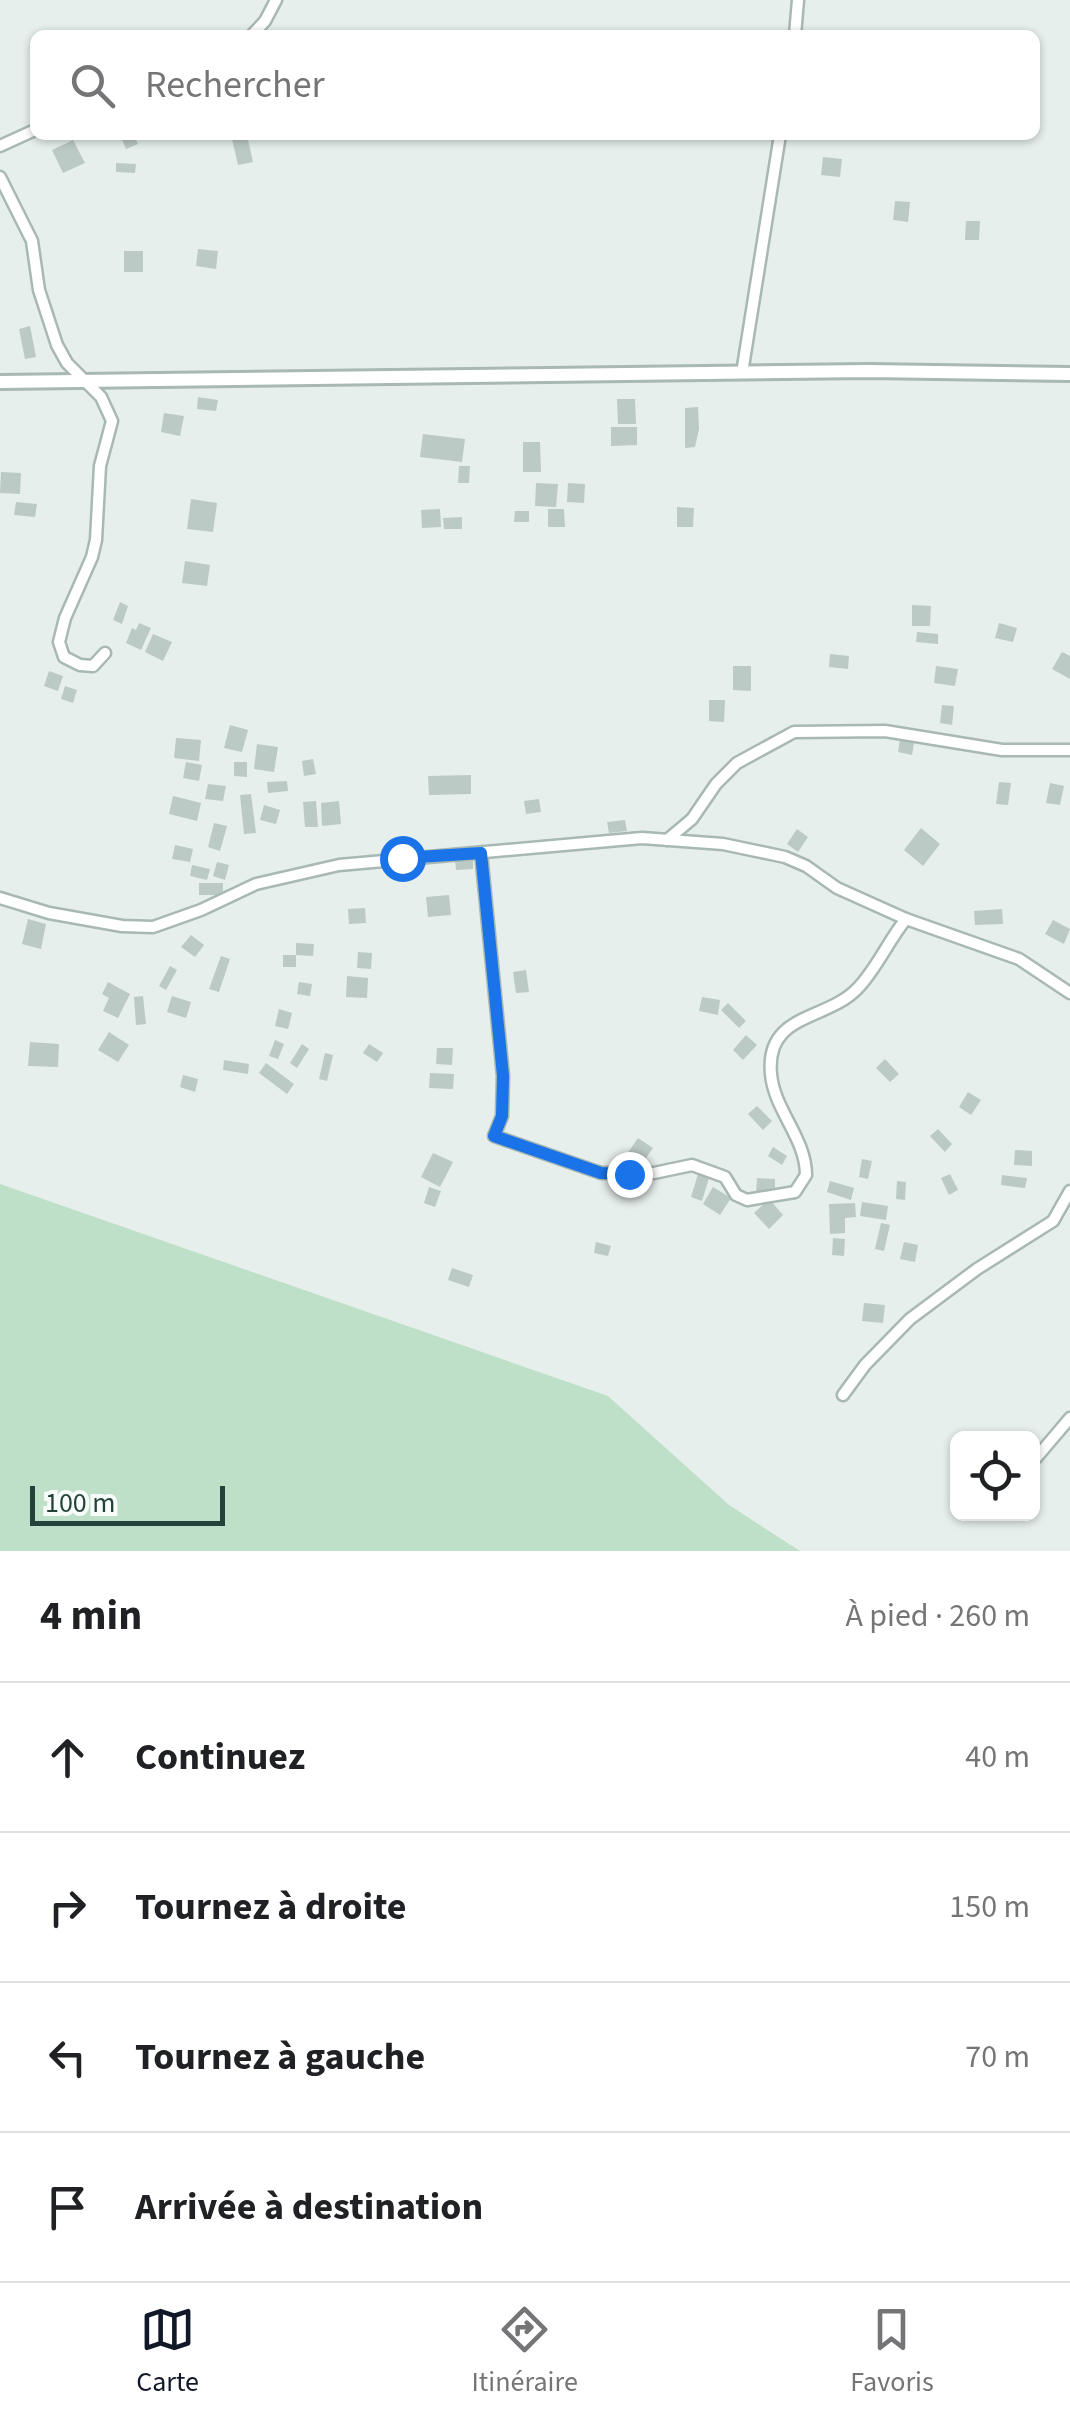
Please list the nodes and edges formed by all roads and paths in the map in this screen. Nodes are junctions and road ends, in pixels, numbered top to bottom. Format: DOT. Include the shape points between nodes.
graph roads {
  1 [pos="276,0"];
  2 [pos="798,0"];
  3 [pos="257,30"];
  4 [pos="795,30"];
  5 [pos="30,132"];
  6 [pos="779,140"];
  7 [pos="0,146"];
  8 [pos="0,176"];
  9 [pos="742,373"];
  10 [pos="1070,374"];
  11 [pos="87,381"];
  12 [pos="0,382"];
  13 [pos="106,653"];
  14 [pos="1070,750"];
  15 [pos="666,840"];
  16 [pos="481,853"];
  17 [pos="0,898"];
  18 [pos="906,919"];
  19 [pos="1070,994"];
  20 [pos="1070,1191"];
  21 [pos="844,1395"];
  22 [pos="1070,1418"];
  23 [pos="1040,1453"];
  1 -- 3 [label="street"];
  2 -- 4 [label="street"];
  5 -- 7 [label="street"];
  6 -- 9 [label="street"];
  8 -- 11 [label="street" via="32,241 57,345"];
  9 -- 10 [label="street"];
  9 -- 11 [label="street"];
  11 -- 12 [label="street"];
  11 -- 13 [label="street" via="112,421 100,466 92,557 60,642 64,657 80,666 93,666"];
  14 -- 15 [label="street" via="1002,750 886,731 794,732 737,763"];
  15 -- 16 [label="street"];
  15 -- 18 [label="street" via="785,857"];
  16 -- 17 [label="street" via="278,878 153,926 122,926"];
  16 -- 18 [label="street" via="503,1076 494,1136 601,1173 692,1165 724,1177 747,1200 795,1192 806,1176 803,1152 770,1078 772,1050 784,1030 856,990"];
  18 -- 19 [label="street" via="1019,959"];
  20 -- 21 [label="street" via="1054,1220 910,1319"];
  22 -- 23 [label="street"];
}
